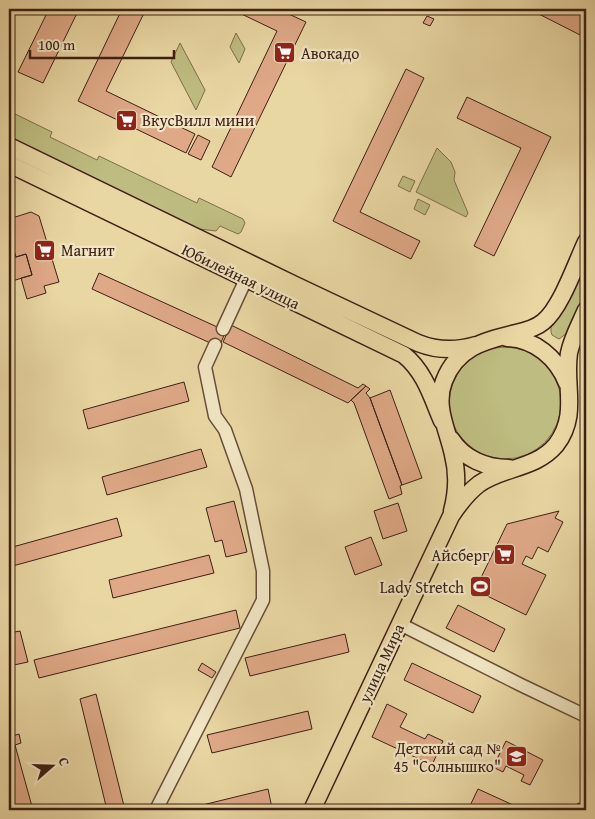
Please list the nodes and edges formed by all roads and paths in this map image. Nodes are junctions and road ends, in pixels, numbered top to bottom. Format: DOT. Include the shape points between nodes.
graph roads {
  1 [pos="9,146"];
  2 [pos="9,164"];
  3 [pos="586,242"];
  4 [pos="246,279"];
  5 [pos="586,310"];
  6 [pos="222,329"];
  7 [pos="482,343"];
  8 [pos="215,345"];
  9 [pos="568,386"];
  10 [pos="445,427"];
  11 [pos="523,466"];
  12 [pos="451,516"];
  13 [pos="400,624"];
  14 [pos="586,716"];
  15 [pos="156,810"];
  16 [pos="312,810"];
  1 -- 7 [label="main road, Юбилейная улица" via="418,343 449,350"];
  2 -- 4 [label="main road, Юбилейная улица"];
  3 -- 7 [label="main road, улица Мира" via="558,303 544,322 526,331"];
  4 -- 6 [label="street"];
  4 -- 10 [label="main road, Юбилейная улица" via="404,355 423,377"];
  5 -- 9 [label="main road, улица Мира" via="570,350"];
  7 -- 9 [label="main road, улица Мира" via="513,338 538,347 557,364"];
  7 -- 10 [label="main road, улица Мира" via="465,352 448,372 440,396"];
  8 -- 15 [label="street" via="204,367 215,416 225,430 246,489 263,571 263,600"];
  9 -- 11 [label="main road, улица Мира" via="570,407 562,435 546,455"];
  10 -- 11 [label="main road, улица Мира" via="463,453 485,466"];
  10 -- 12 [label="main road, улица Мира" via="457,478"];
  11 -- 12 [label="main road, улица Мира" via="480,484 468,493"];
  12 -- 13 [label="main road, улица Мира"];
  13 -- 14 [label="street"];
  13 -- 16 [label="main road, улица Мира"];
}
